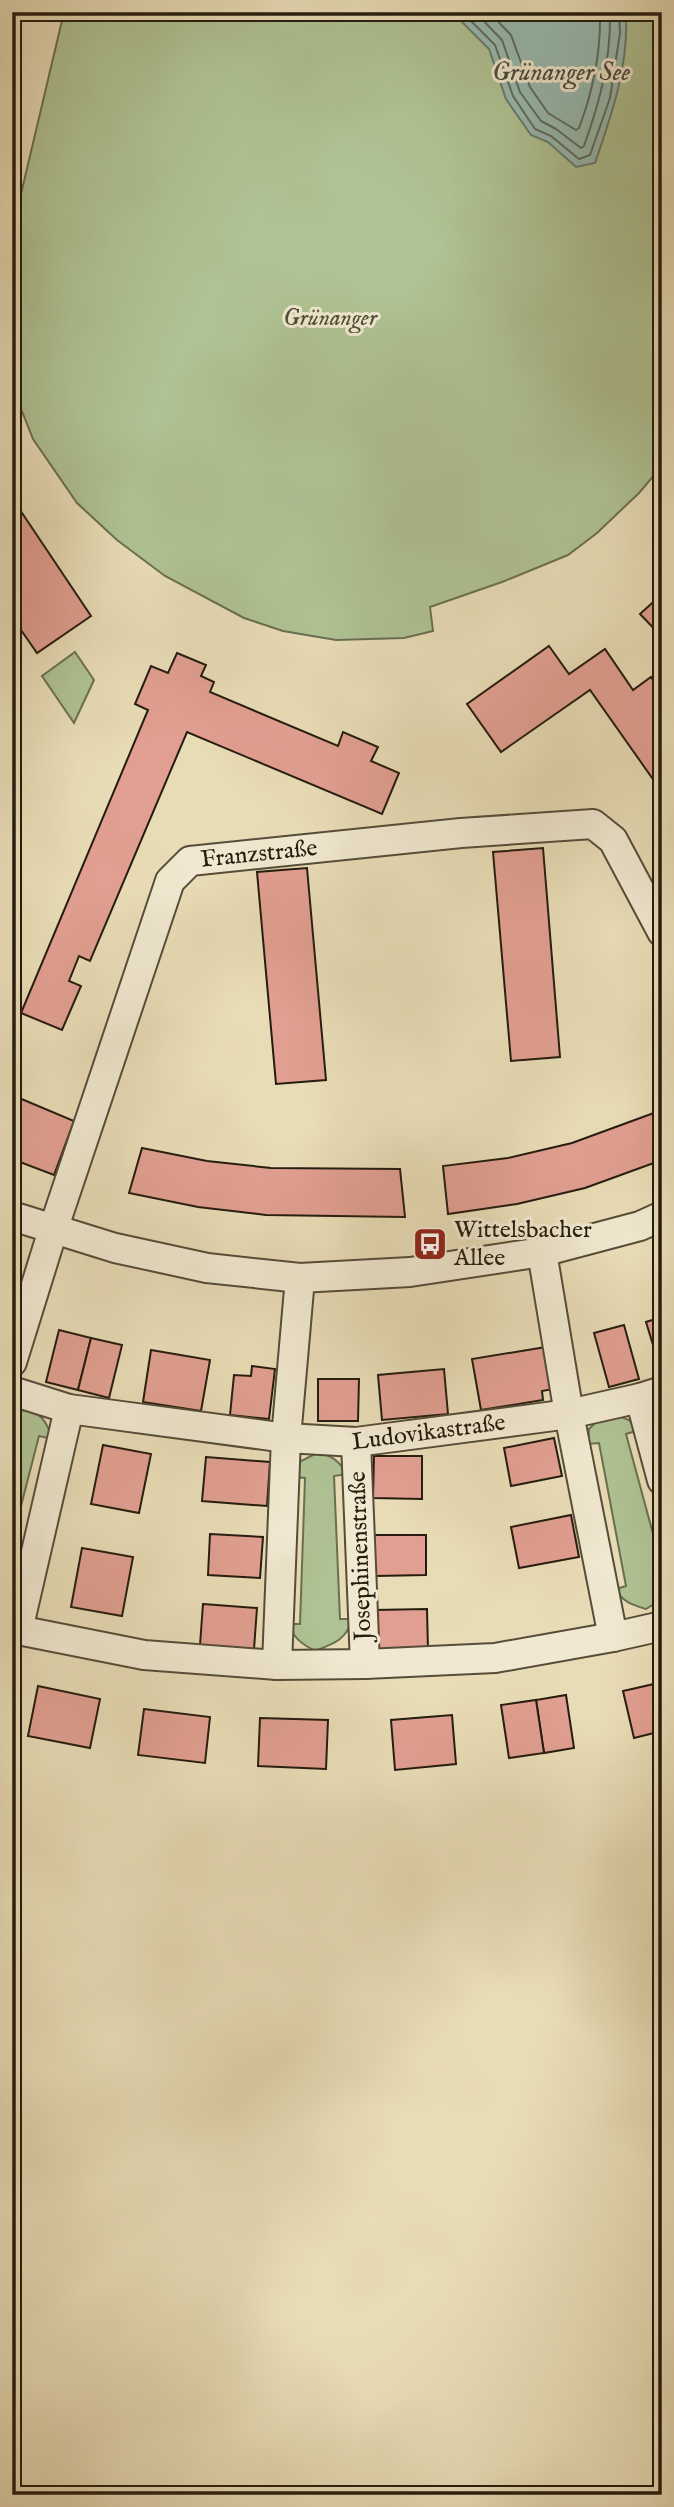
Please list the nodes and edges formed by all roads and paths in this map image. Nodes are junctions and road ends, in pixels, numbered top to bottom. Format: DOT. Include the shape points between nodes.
graph roads {
  1 [pos="662,932"];
  2 [pos="12,1216"];
  3 [pos="662,1216"];
  4 [pos="53,1230"];
  5 [pos="541,1252"];
  6 [pos="300,1278"];
  7 [pos="12,1362"];
  8 [pos="12,1391"];
  9 [pos="651,1395"];
  10 [pos="69,1409"];
  11 [pos="569,1413"];
  12 [pos="286,1438"];
  13 [pos="356,1443"];
  14 [pos="662,1480"];
  15 [pos="662,1626"];
  16 [pos="15,1629"];
  17 [pos="613,1637"];
  18 [pos="366,1664"];
  19 [pos="276,1665"];
  1 -- 4 [label="street, Franzstraße" via="613,840 593,824 190,861 170,881"];
  2 -- 4 [label="street"];
  3 -- 5 [label="street"];
  4 -- 6 [label="street" via="207,1268"];
  4 -- 7 [label="street, Franzstraße"];
  5 -- 6 [label="street" via="410,1272"];
  5 -- 11 [label="street"];
  6 -- 12 [label="street"];
  8 -- 10 [label="street"];
  9 -- 11 [label="street, Ludovikastraße"];
  9 -- 14 [label="street"];
  10 -- 12 [label="street"];
  10 -- 16 [label="street"];
  11 -- 13 [label="street, Ludovikastraße"];
  11 -- 17 [label="street"];
  12 -- 13 [label="street, Ludovikastraße"];
  12 -- 19 [label="street"];
  13 -- 18 [label="street, Josephinenstraße"];
  15 -- 17 [label="street"];
  16 -- 19 [label="street, Josephinenstraße" via="144,1656"];
  17 -- 18 [label="street" via="495,1658"];
  18 -- 19 [label="street, Josephinenstraße"];
}
